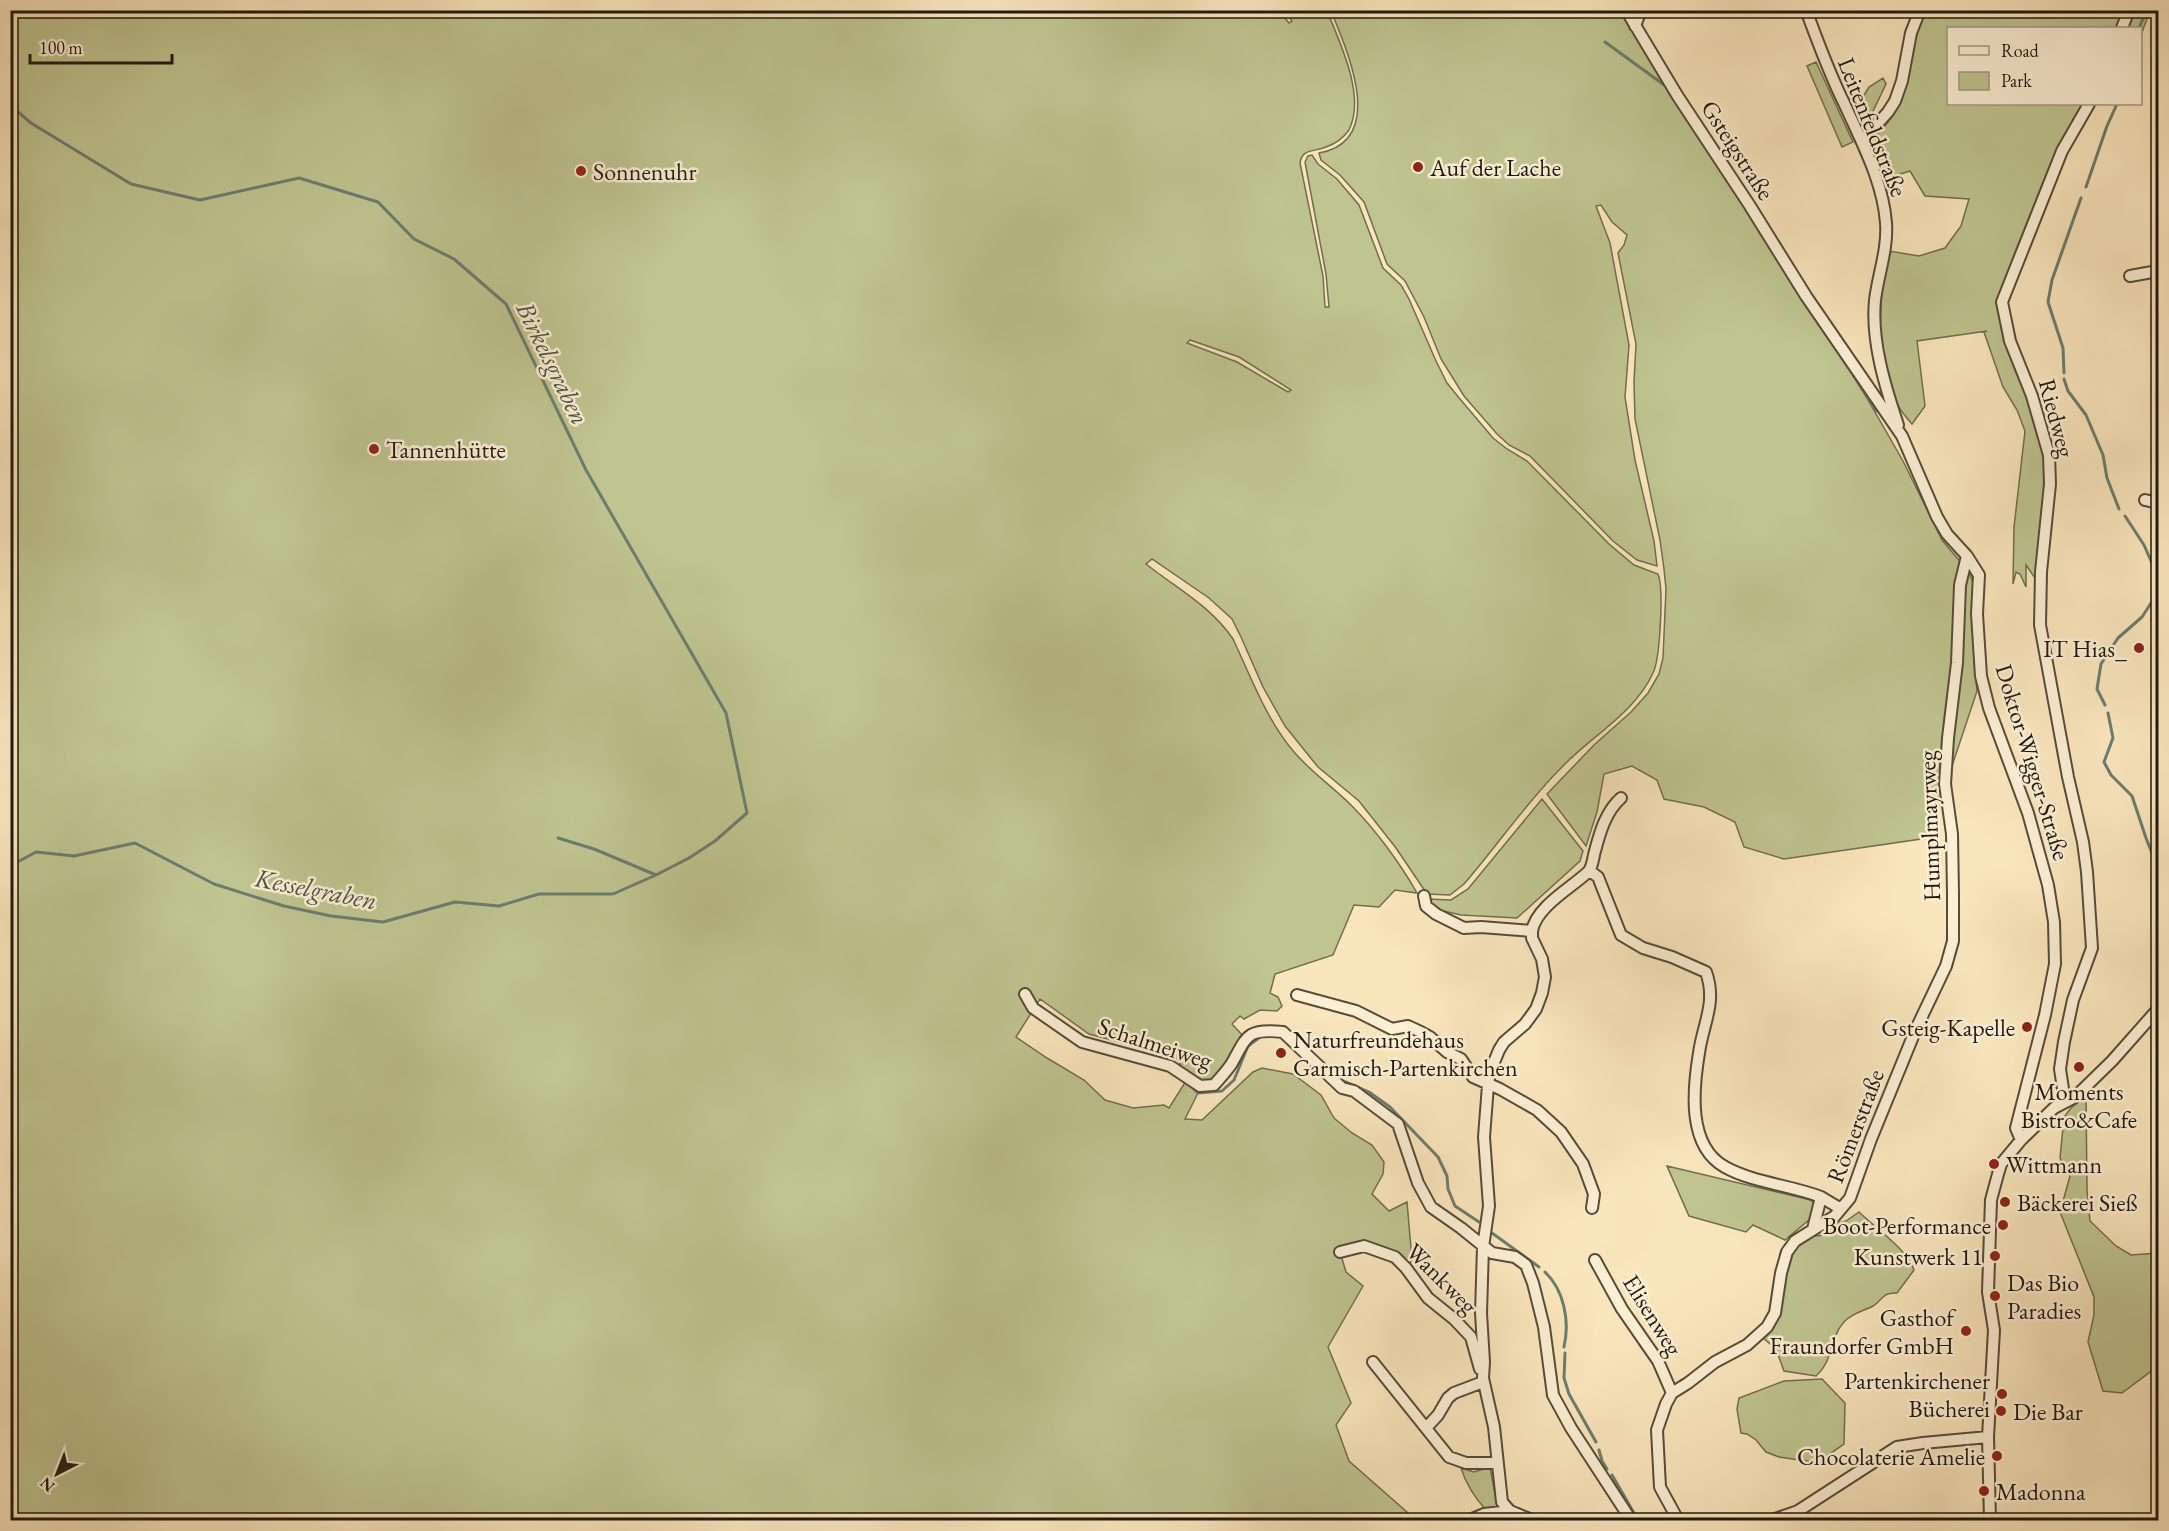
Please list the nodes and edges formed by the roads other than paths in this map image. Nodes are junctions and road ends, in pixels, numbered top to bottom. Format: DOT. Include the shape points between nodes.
graph roads {
  1 [pos="1626,10"];
  2 [pos="1641,10"];
  3 [pos="1806,10"];
  4 [pos="1920,10"];
  5 [pos="2129,10"];
  6 [pos="1635,26"];
  7 [pos="2122,27"];
  8 [pos="2088,105"];
  9 [pos="1862,141"];
  10 [pos="2158,271"];
  11 [pos="2130,276"];
  12 [pos="1806,296"];
  13 [pos="1902,436"];
  14 [pos="2145,500"];
  15 [pos="2158,503"];
  16 [pos="1966,556"];
  17 [pos="1621,798"];
  18 [pos="1590,871"];
  19 [pos="1424,896"];
  20 [pos="1532,932"];
  21 [pos="1938,986"];
  22 [pos="1025,994"];
  23 [pos="1297,995"];
  24 [pos="2158,1009"];
  25 [pos="1488,1085"];
  26 [pos="2065,1102"];
  27 [pos="2021,1140"];
  28 [pos="1821,1197"];
  29 [pos="1592,1208"];
  30 [pos="1841,1209"];
  31 [pos="1813,1229"];
  32 [pos="1483,1247"];
  33 [pos="1340,1252"];
  34 [pos="1595,1260"];
  35 [pos="1373,1362"];
  36 [pos="1483,1380"];
  37 [pos="1672,1393"];
  38 [pos="1426,1428"];
  39 [pos="1988,1437"];
  40 [pos="1497,1463"];
  41 [pos="1510,1511"];
  42 [pos="1470,1521"];
  43 [pos="1532,1521"];
  44 [pos="1631,1521"];
  45 [pos="1678,1521"];
  46 [pos="1772,1521"];
  47 [pos="1990,1521"];
  1 -- 6 [label="street, Gsteigstraße"];
  2 -- 6 [label="street"];
  3 -- 9 [label="street, Leitenfeldstraße"];
  4 -- 9 [label="street" via="1894,101"];
  5 -- 7 [label="street"];
  6 -- 12 [label="street, Gsteigstraße"];
  8 -- 26 [label="street, Riedweg" via="2062,151 2002,302 2007,333 2049,455 2040,625 2087,872 2092,948 2073,1000 2064,1042 2060,1069"];
  9 -- 13 [label="street, Leitenfeldstraße" via="1878,181 1887,224 1875,325 1886,390"];
  10 -- 11 [label="street"];
  12 -- 13 [label="street, Doktor-Wigger-Straße"];
  13 -- 16 [label="street, Doktor-Wigger-Straße" via="1937,517"];
  14 -- 15 [label="street"];
  16 -- 21 [label="street, Humplmayrweg" via="1960,585 1945,784 1952,834 1953,941"];
  16 -- 27 [label="street, Doktor-Wigger-Straße" via="1979,575 1981,676 2028,813 2054,922 2055,963 2016,1128"];
  17 -- 18 [label="street" via="1611,806"];
  18 -- 20 [label="street" via="1542,913 1533,923"];
  18 -- 28 [label="street" via="1598,877 1621,934 1643,948 1706,972 1712,995 1699,1051 1695,1115 1708,1155 1725,1167"];
  19 -- 20 [label="street" via="1426,906 1436,914 1464,928"];
  20 -- 25 [label="street" via="1545,977 1542,993 1525,1024 1499,1050"];
  21 -- 30 [label="street, Römerstraße" via="1916,1029 1853,1190"];
  22 -- 32 [label="street, Schalmeiweg" via="1034,1008 1082,1042 1170,1066 1200,1086 1214,1085 1250,1035 1282,1032 1342,1088 1354,1091 1398,1125 1426,1200"];
  23 -- 25 [label="street" via="1356,1011 1392,1029 1415,1029 1461,1059 1467,1064 1468,1073"];
  24 -- 26 [label="street" via="2112,1061"];
  25 -- 29 [label="street" via="1555,1124 1583,1164 1594,1194"];
  25 -- 32 [label="street" via="1484,1137 1489,1206"];
  26 -- 27 [label="street"];
  27 -- 39 [label="street" via="2001,1164 1991,1200 1988,1292 1994,1330"];
  28 -- 30 [label="street"];
  28 -- 31 [label="street"];
  30 -- 31 [label="street, Römerstraße"];
  31 -- 37 [label="street, Römerstraße" via="1787,1251 1775,1313 1762,1334"];
  32 -- 36 [label="street"];
  32 -- 44 [label="street" via="1520,1259 1529,1270 1545,1327 1553,1395"];
  33 -- 36 [label="street, Wankweg" via="1364,1246 1395,1257 1428,1298 1471,1337"];
  34 -- 37 [label="street, Elisenweg" via="1622,1309 1658,1361"];
  35 -- 38 [label="street"];
  36 -- 38 [label="street" via="1448,1398"];
  36 -- 40 [label="street" via="1494,1427"];
  37 -- 45 [label="street" via="1657,1431 1660,1487"];
  38 -- 40 [label="street" via="1453,1459"];
  39 -- 46 [label="street" via="1897,1447 1807,1506"];
  39 -- 47 [label="street"];
  40 -- 41 [label="street" via="1502,1502"];
  41 -- 42 [label="street" via="1484,1514"];
  41 -- 43 [label="street"];
}
